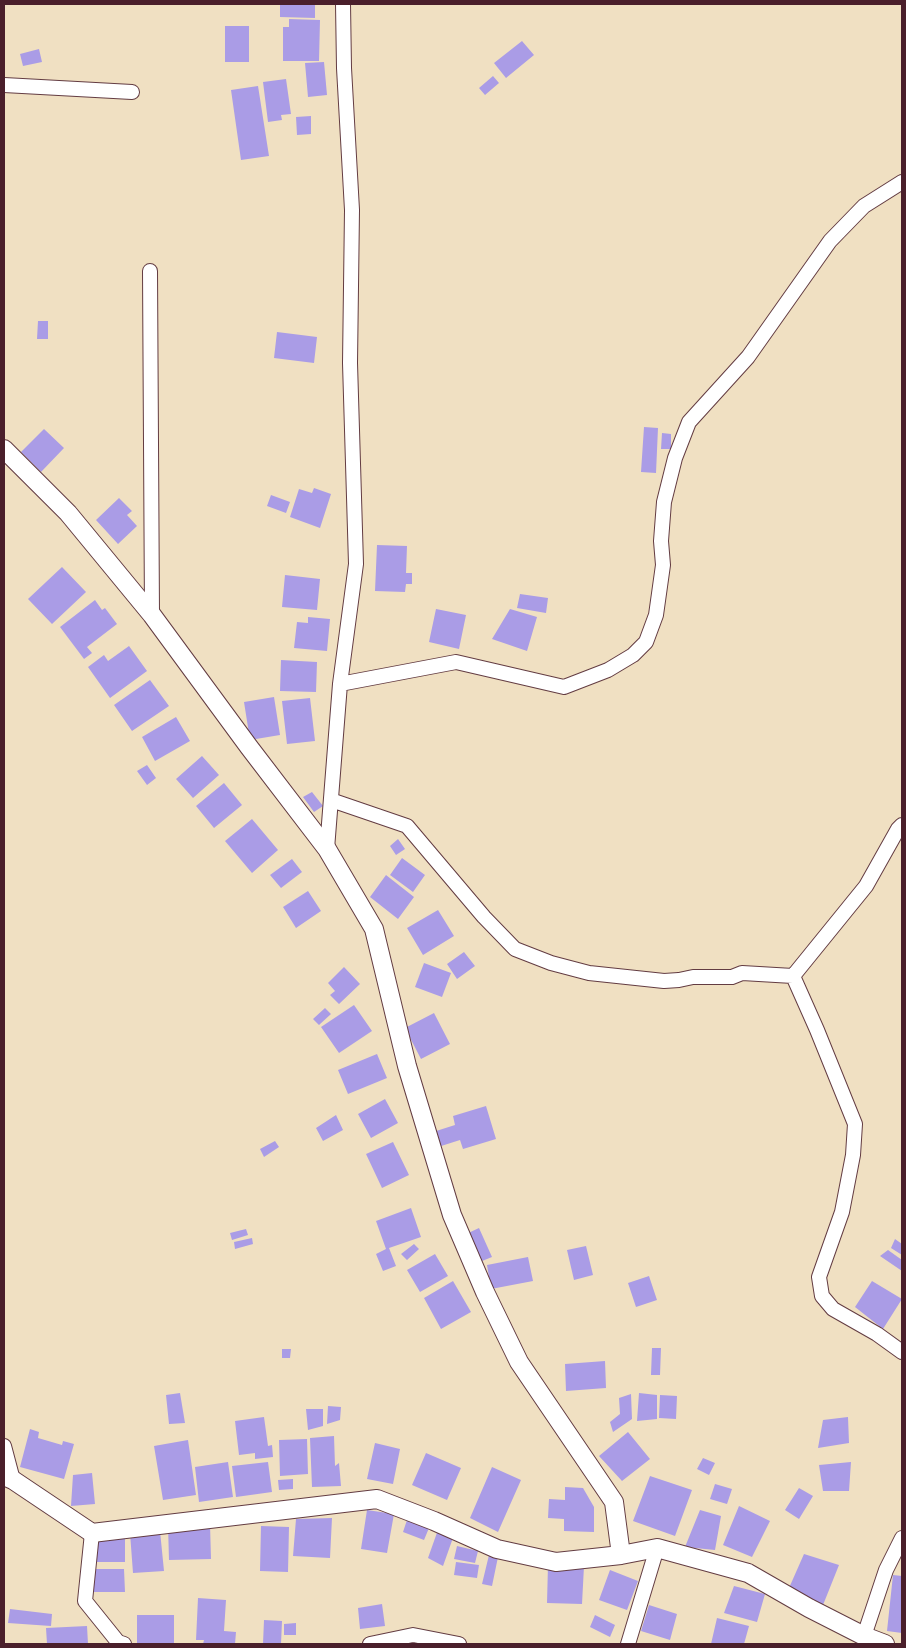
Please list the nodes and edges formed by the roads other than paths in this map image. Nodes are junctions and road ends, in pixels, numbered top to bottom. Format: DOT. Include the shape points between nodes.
graph roads {
  1 [pos="343,4"];
  2 [pos="4,85"];
  3 [pos="132,92"];
  4 [pos="902,182"];
  5 [pos="150,271"];
  6 [pos="4,449"];
  7 [pos="152,616"];
  8 [pos="340,684"];
  9 [pos="331,800"];
  10 [pos="902,824"];
  11 [pos="327,849"];
  12 [pos="793,976"];
  13 [pos="902,1352"];
  14 [pos="4,1446"];
  15 [pos="8,1478"];
  16 [pos="92,1533"];
  17 [pos="902,1538"];
  18 [pos="657,1548"];
  19 [pos="621,1555"];
  20 [pos="864,1636"];
  21 [pos="117,1644"];
  22 [pos="370,1644"];
  23 [pos="459,1644"];
  24 [pos="628,1644"];
  25 [pos="885,1644"];
  1 -- 8 [label="street" via="352,210 350,363 356,564"];
  2 -- 3 [label="street"];
  4 -- 8 [label="street" via="864,206 830,241 748,357 689,422 675,458 664,502 663,565 656,615 646,642 633,655 608,670 564,687 456,662"];
  5 -- 7 [label="street"];
  6 -- 7 [label="street" via="68,513"];
  7 -- 11 [label="street"];
  8 -- 9 [label="street"];
  9 -- 11 [label="street"];
  9 -- 12 [label="street" via="408,826 515,949 551,963 589,973 664,981 742,973"];
  10 -- 12 [label="street" via="866,886"];
  11 -- 19 [label="street" via="374,928 407,1066 452,1215 519,1362 614,1502"];
  12 -- 13 [label="street" via="855,1124 853,1156 842,1212 819,1277 822,1296 833,1309"];
  14 -- 15 [label="street"];
  15 -- 16 [label="street"];
  16 -- 19 [label="street" via="377,1499 497,1549 556,1562"];
  16 -- 21 [label="street" via="85,1601"];
  17 -- 20 [label="street" via="886,1570"];
  18 -- 19 [label="street"];
  18 -- 20 [label="street" via="748,1573"];
  18 -- 24 [label="street"];
  20 -- 25 [label="street"];
  22 -- 23 [label="street" via="413,1635"];
}
